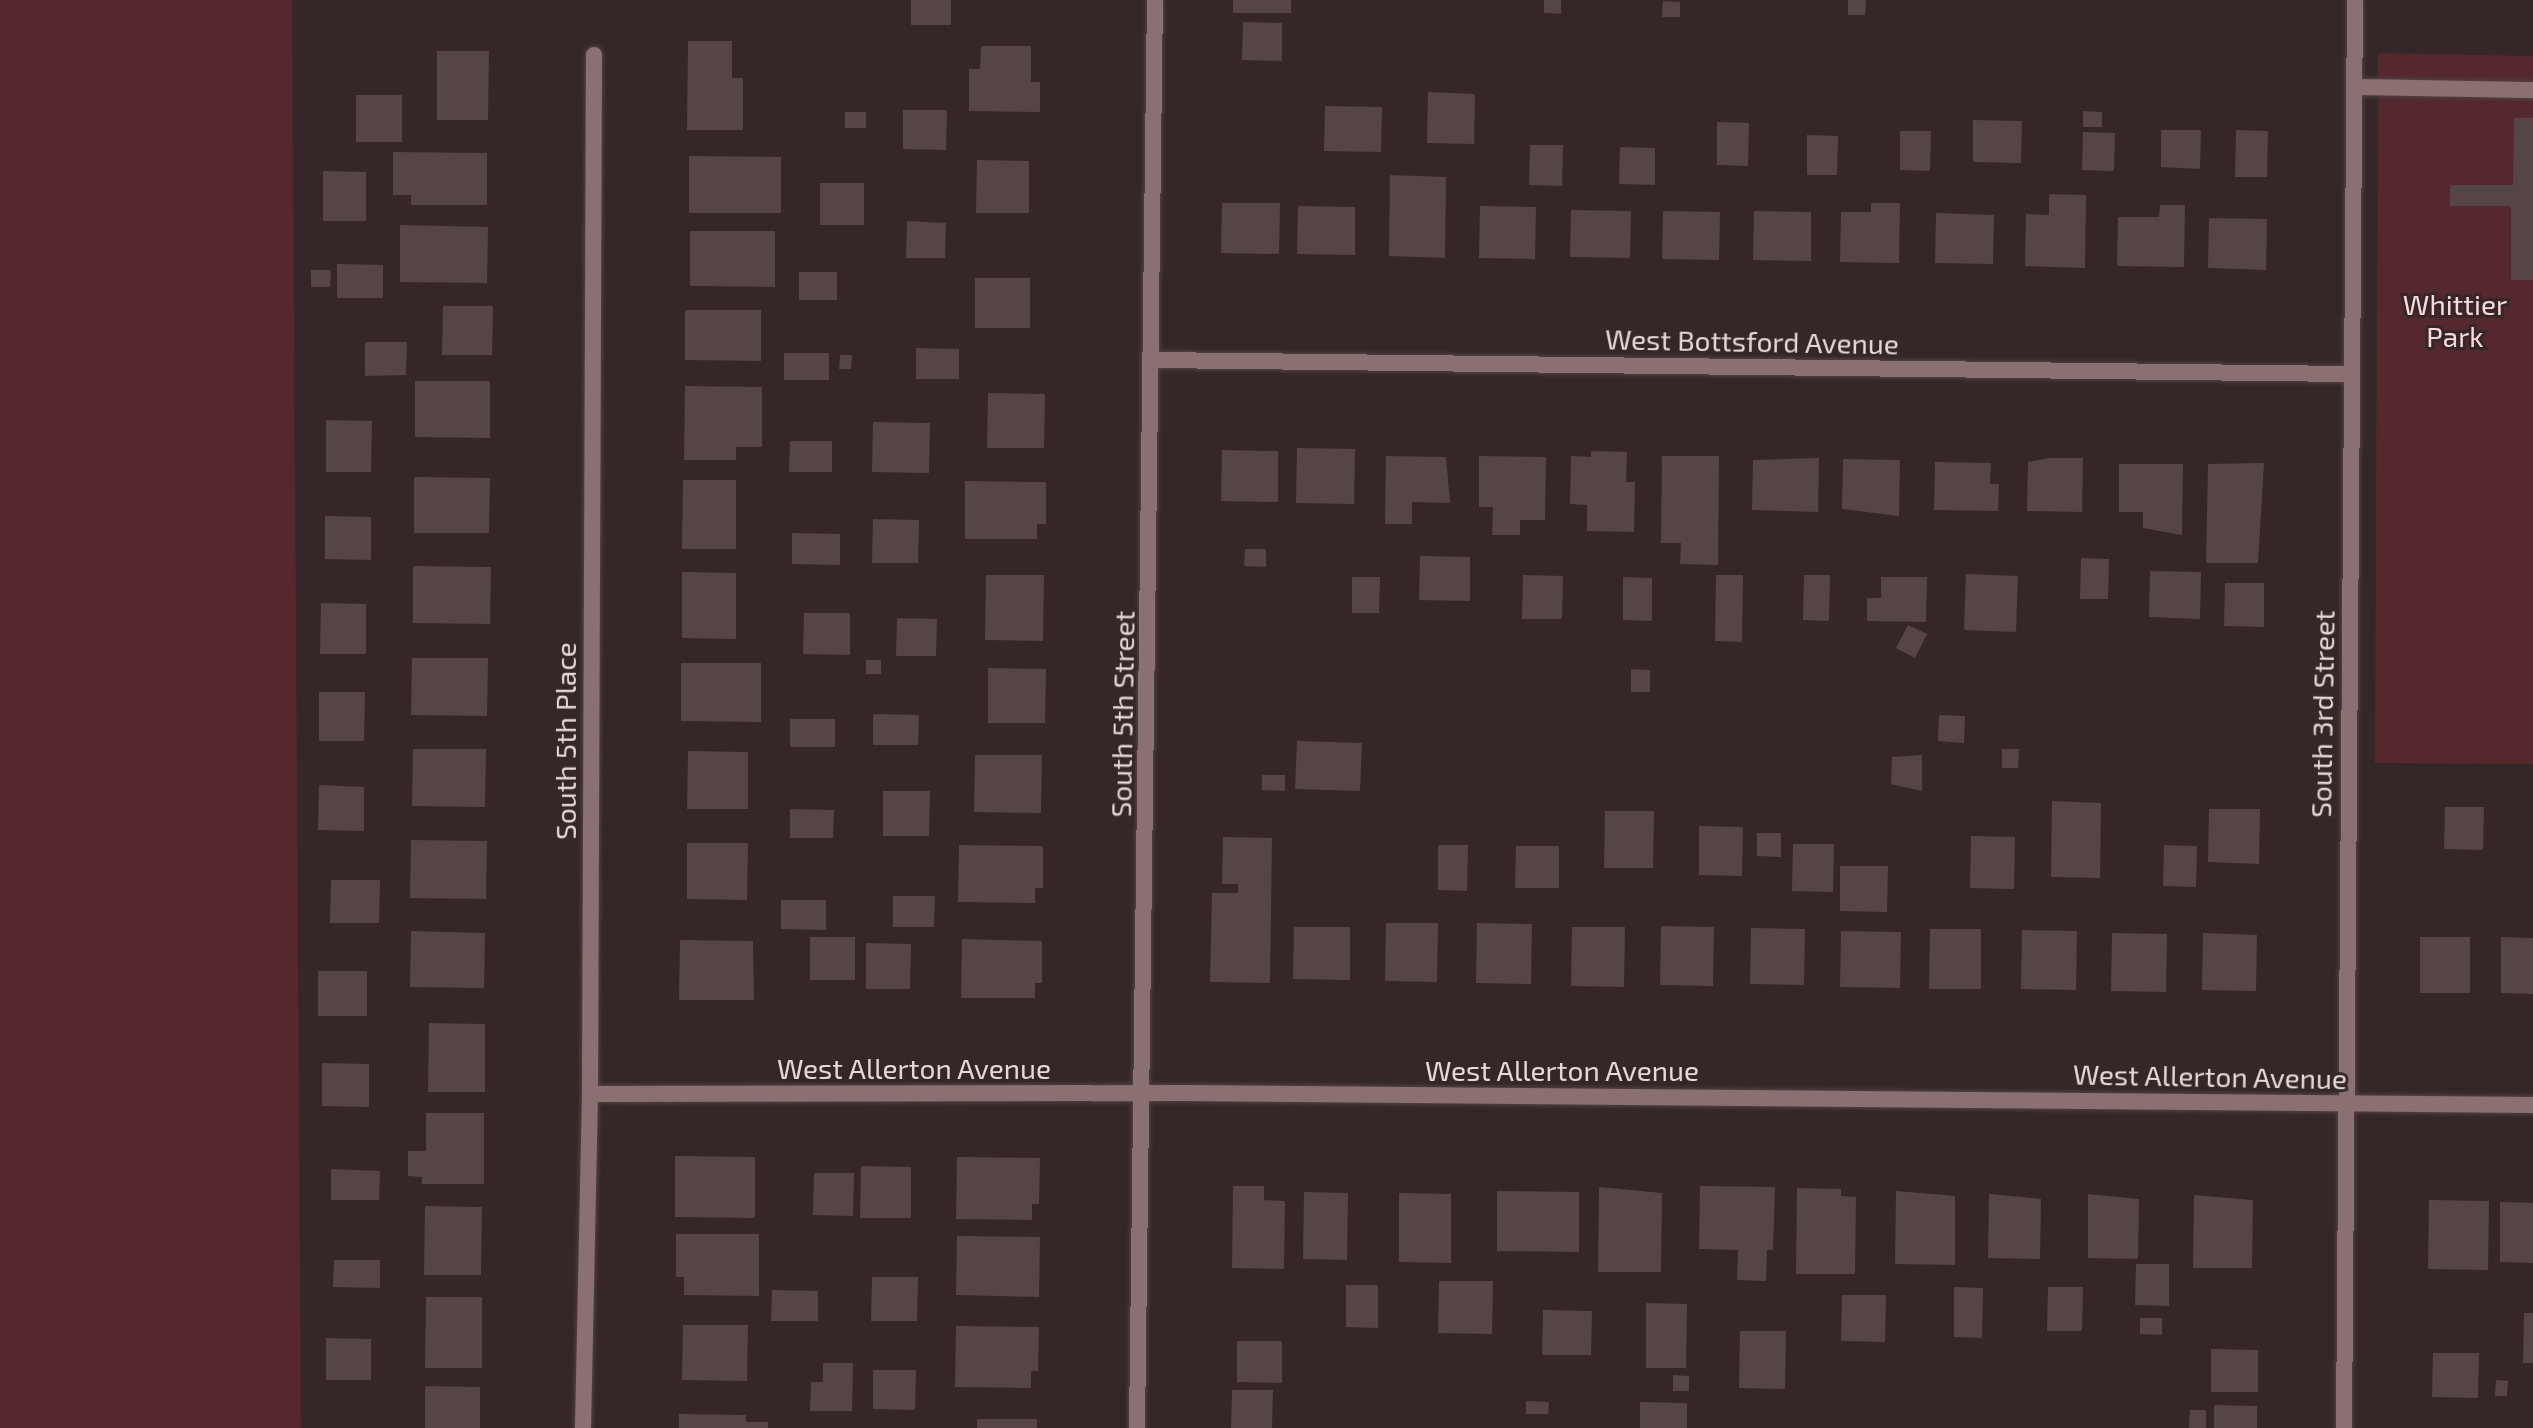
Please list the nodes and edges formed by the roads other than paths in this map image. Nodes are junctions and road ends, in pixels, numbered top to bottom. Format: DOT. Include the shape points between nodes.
graph roads {
  1 [pos="1155,0"];
  2 [pos="2355,0"];
  3 [pos="594,55"];
  4 [pos="2354,87"];
  5 [pos="2533,90"];
  6 [pos="1153,360"];
  7 [pos="2351,374"];
  8 [pos="1142,1093"];
  9 [pos="590,1094"];
  10 [pos="2344,1103"];
  11 [pos="2533,1105"];
  12 [pos="583,1428"];
  13 [pos="1137,1428"];
  14 [pos="2344,1428"];
  1 -- 6 [label="street, South 5th Street"];
  2 -- 4 [label="street, South 3rd Street"];
  3 -- 9 [label="street, South 5th Place"];
  4 -- 5 [label="street"];
  4 -- 7 [label="street, South 3rd Street"];
  6 -- 7 [label="street, West Bottsford Avenue"];
  6 -- 8 [label="street, South 5th Street"];
  7 -- 10 [label="street, South 3rd Street"];
  8 -- 9 [label="street, West Allerton Avenue"];
  8 -- 10 [label="street, West Allerton Avenue"];
  8 -- 13 [label="street, South 5th Street"];
  9 -- 12 [label="street, South 5th Place"];
  10 -- 11 [label="street, West Allerton Avenue"];
  10 -- 14 [label="street, South 3rd Street"];
}
